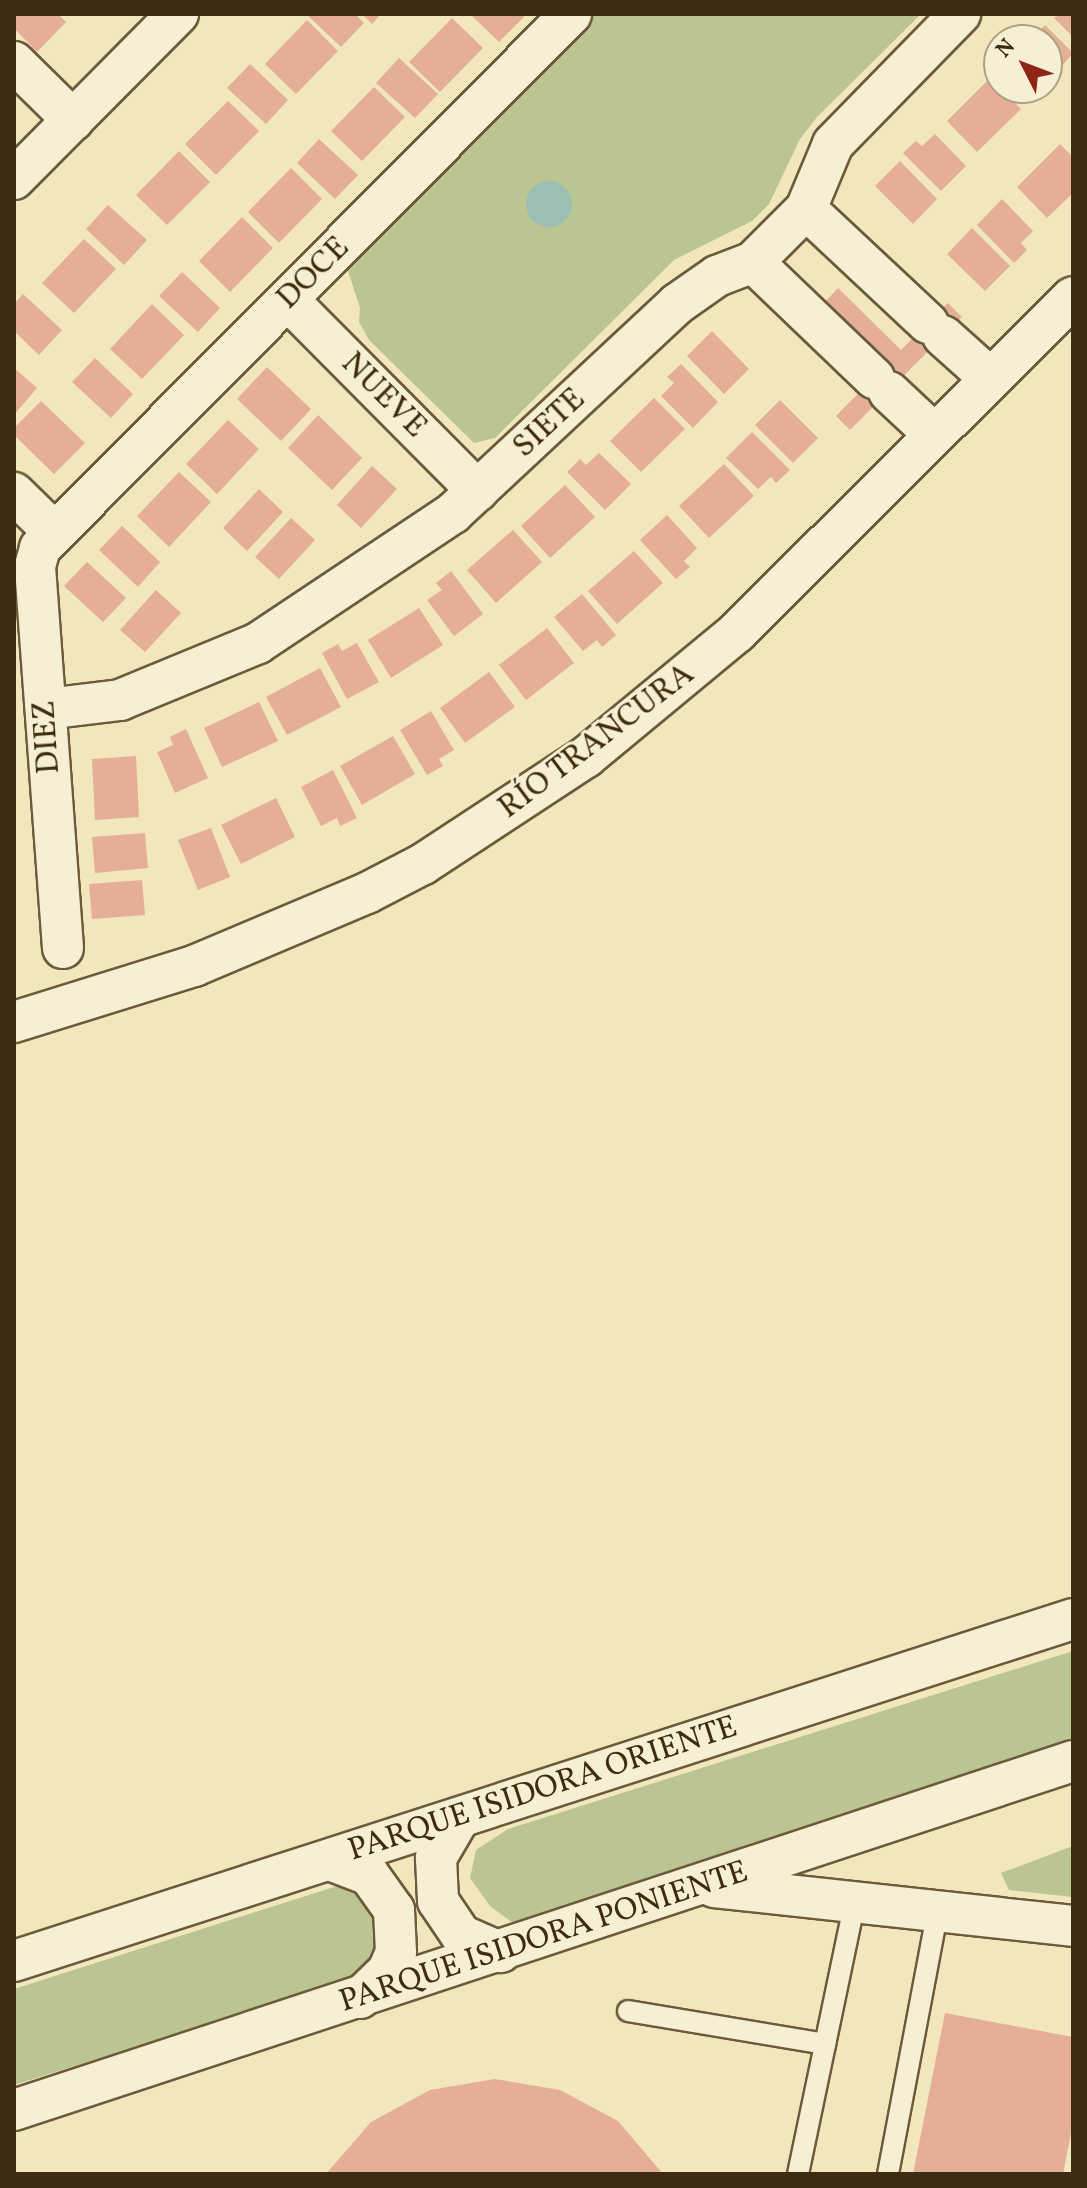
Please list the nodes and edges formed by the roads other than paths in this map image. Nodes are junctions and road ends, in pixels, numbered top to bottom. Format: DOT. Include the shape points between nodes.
graph roads {
  1 [pos="178,14"];
  2 [pos="571,14"];
  3 [pos="960,14"];
  4 [pos="14,62"];
  5 [pos="73,120"];
  6 [pos="14,179"];
  7 [pos="806,209"];
  8 [pos="753,262"];
  9 [pos="1073,297"];
  10 [pos="288,300"];
  11 [pos="991,379"];
  12 [pos="934,434"];
  13 [pos="478,491"];
  14 [pos="14,493"];
  15 [pos="54,532"];
  16 [pos="46,709"];
  17 [pos="63,948"];
  18 [pos="14,1022"];
  19 [pos="1073,1619"];
  20 [pos="1073,1761"];
  21 [pos="457,1822"];
  22 [pos="330,1860"];
  23 [pos="702,1886"];
  24 [pos="854,1905"];
  25 [pos="937,1915"];
  26 [pos="1073,1926"];
  27 [pos="500,1952"];
  28 [pos="14,1961"];
  29 [pos="357,2001"];
  30 [pos="628,2011"];
  31 [pos="825,2044"];
  32 [pos="14,2110"];
  33 [pos="798,2174"];
  34 [pos="888,2174"];
  1 -- 5 [label="street"];
  2 -- 10 [label="street, DOCE"];
  3 -- 7 [label="street, SIETE" via="833,144"];
  4 -- 5 [label="street"];
  5 -- 6 [label="street"];
  7 -- 8 [label="street, SIETE"];
  7 -- 11 [label="street"];
  8 -- 12 [label="street"];
  8 -- 13 [label="street, SIETE" via="692,291"];
  9 -- 11 [label="street, RÍO TRANCURA"];
  10 -- 13 [label="street, NUEVE"];
  10 -- 15 [label="street, DOCE"];
  11 -- 12 [label="street, RÍO TRANCURA"];
  12 -- 18 [label="street, RÍO TRANCURA" via="695,670 586,757 481,827 395,879 289,929 76,1006"];
  13 -- 16 [label="street, SIETE" via="258,643 120,700"];
  14 -- 15 [label="street"];
  15 -- 16 [label="street, DIEZ" via="40,548 35,566"];
  16 -- 17 [label="street, DIEZ"];
  19 -- 21 [label="street, PARQUE ISIDORA ORIENTE" via="602,1769"];
  20 -- 23 [label="street, PARQUE ISIDORA PONIENTE"];
  21 -- 22 [label="street, PARQUE ISIDORA ORIENTE"];
  21 -- 27 [label="street" via="436,1858 438,1901 461,1935"];
  22 -- 28 [label="street, PARQUE ISIDORA ORIENTE"];
  22 -- 29 [label="street" via="369,1875 394,1910 396,1952 375,1988"];
  23 -- 24 [label="street"];
  23 -- 27 [label="street, PARQUE ISIDORA PONIENTE"];
  24 -- 25 [label="street"];
  24 -- 31 [label="lane"];
  25 -- 26 [label="street"];
  25 -- 34 [label="lane"];
  27 -- 29 [label="street, PARQUE ISIDORA PONIENTE"];
  29 -- 32 [label="street, PARQUE ISIDORA PONIENTE"];
  30 -- 31 [label="lane"];
  31 -- 33 [label="lane"];
}
